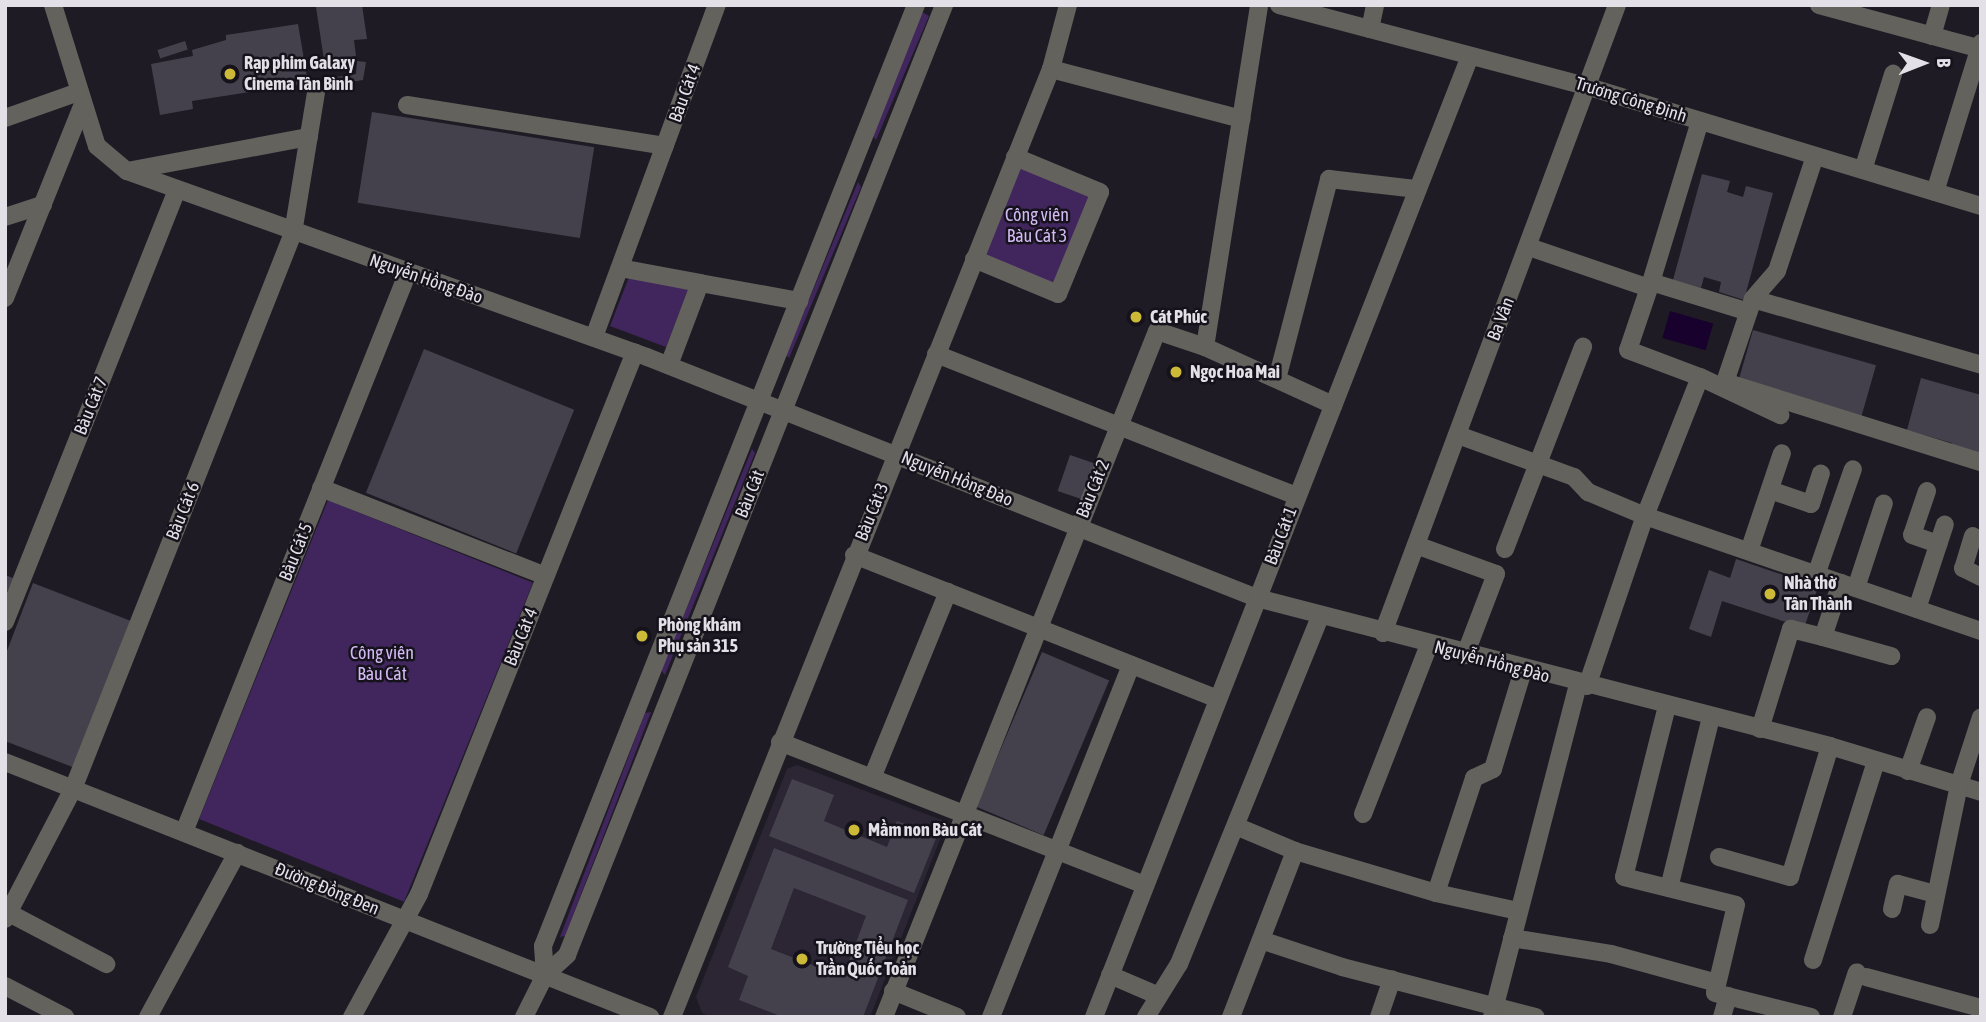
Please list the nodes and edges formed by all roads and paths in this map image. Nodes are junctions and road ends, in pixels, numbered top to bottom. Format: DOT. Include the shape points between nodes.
graph roads {
  1 [pos="52,5"];
  2 [pos="717,5"];
  3 [pos="916,5"];
  4 [pos="944,5"];
  5 [pos="1068,5"];
  6 [pos="1259,5"];
  7 [pos="1279,5"];
  8 [pos="1375,5"];
  9 [pos="1617,5"];
  10 [pos="1819,5"];
  11 [pos="1941,5"];
  12 [pos="1370,29"];
  13 [pos="1932,36"];
  14 [pos="1980,47"];
  15 [pos="1470,56"];
  16 [pos="1051,69"];
  17 [pos="1893,74"];
  18 [pos="1589,87"];
  19 [pos="316,93"];
  20 [pos="81,98"];
  21 [pos="407,105"];
  22 [pos="5,118"];
  23 [pos="1242,119"];
  24 [pos="1700,121"];
  25 [pos="309,137"];
  26 [pos="665,146"];
  27 [pos="1815,156"];
  28 [pos="1015,157"];
  29 [pos="855,160"];
  30 [pos="879,170"];
  31 [pos="1863,170"];
  32 [pos="127,171"];
  33 [pos="1418,188"];
  34 [pos="177,190"];
  35 [pos="1935,192"];
  36 [pos="43,205"];
  37 [pos="1981,206"];
  38 [pos="5,217"];
  39 [pos="293,233"];
  40 [pos="1529,247"];
  41 [pos="974,260"];
  42 [pos="620,268"];
  43 [pos="408,272"];
  44 [pos="700,283"];
  45 [pos="5,298"];
  46 [pos="799,301"];
  47 [pos="1751,306"];
  48 [pos="594,337"];
  49 [pos="1205,347"];
  50 [pos="1583,347"];
  51 [pos="635,352"];
  52 [pos="936,354"];
  53 [pos="669,365"];
  54 [pos="1981,365"];
  55 [pos="1700,377"];
  56 [pos="1277,379"];
  57 [pos="760,400"];
  58 [pos="1333,405"];
  59 [pos="783,409"];
  60 [pos="1780,415"];
  61 [pos="1119,425"];
  62 [pos="1458,435"];
  63 [pos="1782,453"];
  64 [pos="894,455"];
  65 [pos="1981,462"];
  66 [pos="1539,465"];
  67 [pos="1853,469"];
  68 [pos="1821,474"];
  69 [pos="321,488"];
  70 [pos="1770,490"];
  71 [pos="1927,491"];
  72 [pos="1297,496"];
  73 [pos="1884,503"];
  74 [pos="1645,516"];
  75 [pos="1945,524"];
  76 [pos="1078,527"];
  77 [pos="1973,536"];
  78 [pos="1938,544"];
  79 [pos="1416,545"];
  80 [pos="1504,548"];
  81 [pos="1749,551"];
  82 [pos="854,555"];
  83 [pos="1816,575"];
  84 [pos="545,576"];
  85 [pos="1981,577"];
  86 [pos="1848,586"];
  87 [pos="947,592"];
  88 [pos="1257,598"];
  89 [pos="1917,609"];
  90 [pos="1320,615"];
  91 [pos="5,622"];
  92 [pos="1038,628"];
  93 [pos="1981,631"];
  94 [pos="1383,633"];
  95 [pos="1823,637"];
  96 [pos="1429,646"];
  97 [pos="1465,655"];
  98 [pos="1891,656"];
  99 [pos="1130,665"];
  100 [pos="1523,670"];
  101 [pos="1582,685"];
  102 [pos="645,690"];
  103 [pos="668,699"];
  104 [pos="1218,699"];
  105 [pos="1667,706"];
  106 [pos="1981,716"];
  107 [pos="1711,717"];
  108 [pos="1927,718"];
  109 [pos="1760,729"];
  110 [pos="780,743"];
  111 [pos="1830,746"];
  112 [pos="1876,761"];
  113 [pos="5,762"];
  114 [pos="1908,771"];
  115 [pos="872,778"];
  116 [pos="1959,785"];
  117 [pos="73,789"];
  118 [pos="1981,792"];
  119 [pos="964,814"];
  120 [pos="1363,814"];
  121 [pos="1238,827"];
  122 [pos="184,832"];
  123 [pos="1058,851"];
  124 [pos="1295,851"];
  125 [pos="237,853"];
  126 [pos="1719,857"];
  127 [pos="1145,885"];
  128 [pos="1669,888"];
  129 [pos="1436,893"];
  130 [pos="1936,894"];
  131 [pos="1892,909"];
  132 [pos="1518,911"];
  133 [pos="7,916"];
  134 [pos="403,920"];
  135 [pos="1930,925"];
  136 [pos="1512,938"];
  137 [pos="1261,940"];
  138 [pos="1813,960"];
  139 [pos="106,964"];
  140 [pos="544,975"];
  141 [pos="1110,975"];
  142 [pos="1392,979"];
  143 [pos="5,986"];
  144 [pos="1722,990"];
  145 [pos="893,991"];
  146 [pos="1159,996"];
  147 [pos="1981,1008"];
  148 [pos="1494,1011"];
  149 [pos="65,1017"];
  150 [pos="148,1017"];
  151 [pos="352,1017"];
  152 [pos="524,1017"];
  153 [pos="650,1017"];
  154 [pos="672,1017"];
  155 [pos="884,1017"];
  156 [pos="957,1017"];
  157 [pos="991,1017"];
  158 [pos="1094,1017"];
  159 [pos="1146,1017"];
  160 [pos="1231,1017"];
  161 [pos="1379,1017"];
  162 [pos="1536,1017"];
  163 [pos="1722,1017"];
  164 [pos="1811,1017"];
  165 [pos="1842,1017"];
  1 -- 20 [label="street, Nguyễn Hồng Đào"];
  2 -- 26 [label="street, Bàu Cát 4"];
  3 -- 29 [label="street, Bàu Cát"];
  4 -- 30 [label="street, Bàu Cát"];
  5 -- 16 [label="street, Bàu Cát 3"];
  6 -- 23 [label="street"];
  7 -- 12 [label="street, Trương Công Định"];
  8 -- 12 [label="street"];
  9 -- 18 [label="street, Ba Vân"];
  10 -- 13 [label="street"];
  11 -- 13 [label="street"];
  12 -- 15 [label="street, Trương Công Định"];
  13 -- 14 [label="street"];
  14 -- 35 [label="street"];
  15 -- 18 [label="street, Trương Công Định"];
  15 -- 33 [label="street, Bàu Cát 1"];
  16 -- 23 [label="street"];
  16 -- 28 [label="street, Bàu Cát 3"];
  17 -- 31 [label="street"];
  18 -- 24 [label="street, Trương Công Định"];
  18 -- 40 [label="street, Ba Vân"];
  19 -- 25 [label="street, Bàu Cát 6"];
  20 -- 22 [label="street"];
  20 -- 32 [label="street, Nguyễn Hồng Đào" via="100,152"];
  20 -- 36 [label="street"];
  21 -- 26 [label="street"];
  23 -- 49 [label="street"];
  24 -- 27 [label="street, Trương Công Định"];
  24 -- 47 [label="street" via="1651,282"];
  25 -- 32 [label="street"];
  25 -- 39 [label="street, Bàu Cát 6"];
  26 -- 42 [label="street, Bàu Cát 4"];
  27 -- 31 [label="street, Trương Công Định"];
  27 -- 47 [label="street" via="1777,271"];
  28 -- 41 [label="street, Bàu Cát 3"];
  28 -- 41 [label="street" via="1100,192 1058,294"];
  29 -- 30 [label="street"];
  29 -- 46 [label="street, Bàu Cát"];
  30 -- 59 [label="street, Bàu Cát"];
  31 -- 35 [label="street, Trương Công Định"];
  32 -- 34 [label="street, Nguyễn Hồng Đào"];
  33 -- 56 [label="street" via="1329,179"];
  33 -- 58 [label="street, Bàu Cát 1"];
  34 -- 39 [label="street, Nguyễn Hồng Đào"];
  34 -- 91 [label="street, Bàu Cát 7"];
  35 -- 37 [label="street, Trương Công Định"];
  36 -- 38 [label="street"];
  36 -- 45 [label="street"];
  39 -- 43 [label="street, Nguyễn Hồng Đào"];
  39 -- 117 [label="street, Bàu Cát 6"];
  40 -- 55 [label="street" via="1649,288 1628,350"];
  40 -- 62 [label="street, Ba Vân"];
  41 -- 52 [label="street, Bàu Cát 3"];
  42 -- 44 [label="street"];
  42 -- 48 [label="street, Bàu Cát 4"];
  43 -- 48 [label="street, Nguyễn Hồng Đào"];
  43 -- 69 [label="street, Bàu Cát 5"];
  44 -- 46 [label="street"];
  44 -- 53 [label="street"];
  46 -- 57 [label="street, Bàu Cát"];
  47 -- 54 [label="street"];
  47 -- 65 [label="street" via="1725,382"];
  48 -- 51 [label="street, Nguyễn Hồng Đào"];
  49 -- 56 [label="street"];
  49 -- 61 [label="street, Bàu Cát 2" via="1157,331"];
  50 -- 66 [label="street"];
  51 -- 53 [label="street, Nguyễn Hồng Đào"];
  51 -- 84 [label="street, Bàu Cát 4"];
  52 -- 61 [label="street"];
  52 -- 64 [label="street, Bàu Cát 3"];
  53 -- 57 [label="street, Nguyễn Hồng Đào"];
  55 -- 60 [label="street"];
  55 -- 74 [label="street"];
  56 -- 58 [label="street"];
  57 -- 59 [label="street, Nguyễn Hồng Đào"];
  57 -- 102 [label="street, Bàu Cát"];
  58 -- 72 [label="street, Bàu Cát 1"];
  59 -- 64 [label="street, Nguyễn Hồng Đào"];
  59 -- 103 [label="street, Bàu Cát"];
  61 -- 72 [label="street"];
  61 -- 76 [label="street, Bàu Cát 2"];
  62 -- 66 [label="street"];
  62 -- 79 [label="street, Ba Vân"];
  63 -- 70 [label="street"];
  64 -- 76 [label="street, Nguyễn Hồng Đào"];
  64 -- 82 [label="street, Bàu Cát 3"];
  66 -- 74 [label="street" via="1574,477 1588,492"];
  66 -- 80 [label="street"];
  67 -- 83 [label="street"];
  68 -- 70 [label="street" via="1811,504"];
  69 -- 84 [label="street"];
  69 -- 122 [label="street, Bàu Cát 5"];
  70 -- 81 [label="street"];
  71 -- 78 [label="street" via="1912,535"];
  72 -- 88 [label="street, Bàu Cát 1"];
  73 -- 86 [label="street"];
  74 -- 81 [label="street"];
  74 -- 101 [label="street"];
  75 -- 78 [label="street"];
  76 -- 88 [label="street, Nguyễn Hồng Đào"];
  76 -- 92 [label="street, Bàu Cát 2"];
  77 -- 85 [label="street" via="1963,568"];
  78 -- 89 [label="street"];
  79 -- 94 [label="street, Ba Vân"];
  79 -- 97 [label="street" via="1496,574"];
  81 -- 83 [label="street"];
  82 -- 87 [label="street"];
  82 -- 110 [label="street, Bàu Cát 3"];
  83 -- 86 [label="street"];
  84 -- 134 [label="street, Bàu Cát 4" via="419,894"];
  86 -- 89 [label="street"];
  86 -- 95 [label="street"];
  87 -- 92 [label="street"];
  87 -- 115 [label="street"];
  88 -- 90 [label="street, Nguyễn Hồng Đào"];
  88 -- 104 [label="street, Bàu Cát 1"];
  89 -- 93 [label="street"];
  90 -- 94 [label="street, Nguyễn Hồng Đào"];
  90 -- 121 [label="street"];
  92 -- 99 [label="street"];
  92 -- 119 [label="street, Bàu Cát 2"];
  94 -- 96 [label="street, Nguyễn Hồng Đào"];
  95 -- 98 [label="street"];
  95 -- 109 [label="street" via="1791,629"];
  96 -- 97 [label="street, Nguyễn Hồng Đào"];
  96 -- 120 [label="street"];
  97 -- 100 [label="street, Nguyễn Hồng Đào"];
  99 -- 104 [label="street"];
  99 -- 123 [label="street"];
  100 -- 101 [label="street, Nguyễn Hồng Đào"];
  100 -- 129 [label="street" via="1493,769 1474,778"];
  101 -- 105 [label="street, Nguyễn Hồng Đào"];
  101 -- 132 [label="street"];
  102 -- 103 [label="street"];
  102 -- 140 [label="street, Bàu Cát" via="543,946"];
  103 -- 140 [label="street, Bàu Cát" via="567,955"];
  104 -- 127 [label="street, Bàu Cát 1"];
  105 -- 107 [label="street, Nguyễn Hồng Đào"];
  105 -- 128 [label="street" via="1624,877"];
  106 -- 116 [label="street"];
  107 -- 109 [label="street, Nguyễn Hồng Đào"];
  107 -- 128 [label="street"];
  108 -- 114 [label="street"];
  109 -- 111 [label="street, Nguyễn Hồng Đào"];
  110 -- 115 [label="street"];
  110 -- 154 [label="street, Bàu Cát 3"];
  111 -- 112 [label="street, Nguyễn Hồng Đào"];
  111 -- 126 [label="street" via="1790,877"];
  112 -- 114 [label="street, Nguyễn Hồng Đào"];
  112 -- 138 [label="street"];
  113 -- 117 [label="street, Đường Đồng Đen"];
  114 -- 116 [label="street, Nguyễn Hồng Đào"];
  115 -- 119 [label="street"];
  116 -- 118 [label="street, Nguyễn Hồng Đào"];
  116 -- 130 [label="street"];
  117 -- 122 [label="street, Đường Đồng Đen"];
  117 -- 133 [label="street, Bàu Cát 6"];
  119 -- 123 [label="street"];
  119 -- 145 [label="street, Bàu Cát 2"];
  121 -- 124 [label="street"];
  121 -- 146 [label="street" via="1180,964"];
  122 -- 125 [label="street, Đường Đồng Đen"];
  123 -- 127 [label="street"];
  123 -- 157 [label="street"];
  124 -- 129 [label="street"];
  124 -- 137 [label="street"];
  125 -- 134 [label="street, Đường Đồng Đen"];
  125 -- 150 [label="street"];
  127 -- 141 [label="street, Bàu Cát 1"];
  128 -- 144 [label="street" via="1736,905"];
  129 -- 132 [label="street"];
  130 -- 131 [label="street" via="1898,884"];
  130 -- 135 [label="street"];
  132 -- 136 [label="street"];
  133 -- 139 [label="street"];
  134 -- 140 [label="street, Đường Đồng Đen"];
  134 -- 151 [label="street, Bàu Cát 4"];
  136 -- 144 [label="street" via="1611,954"];
  136 -- 148 [label="street"];
  137 -- 142 [label="street"];
  137 -- 160 [label="street"];
  140 -- 152 [label="street, Bàu Cát"];
  140 -- 153 [label="street, Đường Đồng Đen"];
  141 -- 146 [label="street"];
  141 -- 158 [label="street, Bàu Cát 1"];
  142 -- 148 [label="street"];
  142 -- 161 [label="street"];
  143 -- 149 [label="street"];
  144 -- 163 [label="street"];
  144 -- 164 [label="street"];
  145 -- 155 [label="street, Bàu Cát 2"];
  145 -- 156 [label="street"];
  146 -- 159 [label="street"];
  147 -- 165 [label="street" via="1862,975"];
  148 -- 162 [label="street"];
}
